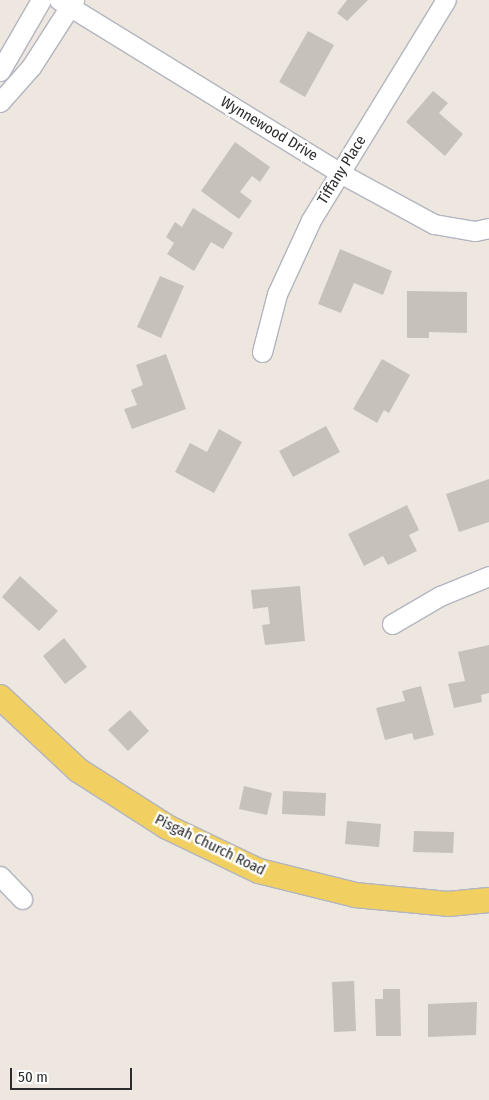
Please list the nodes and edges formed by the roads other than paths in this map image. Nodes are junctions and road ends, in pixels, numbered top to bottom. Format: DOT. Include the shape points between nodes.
graph roads {
  1 [pos="41,0"];
  2 [pos="446,0"];
  3 [pos="67,2"];
  4 [pos="0,71"];
  5 [pos="0,102"];
  6 [pos="340,172"];
  7 [pos="489,228"];
  8 [pos="262,352"];
  9 [pos="489,576"];
  10 [pos="392,624"];
  11 [pos="0,697"];
  12 [pos="0,876"];
  13 [pos="22,899"];
  14 [pos="489,900"];
  1 -- 4 [label="street"];
  2 -- 6 [label="street, Tiffany Place"];
  3 -- 5 [label="street" via="30,67"];
  3 -- 6 [label="street, Wynnewood Drive"];
  6 -- 7 [label="street, Wynnewood Drive" via="434,224 474,231"];
  6 -- 8 [label="street, Tiffany Place" via="311,220 277,294"];
  9 -- 10 [label="street" via="440,596"];
  11 -- 14 [label="main road, Pisgah Church Road" via="78,770 167,827 259,871 355,894 448,904"];
  12 -- 13 [label="street"];
}
